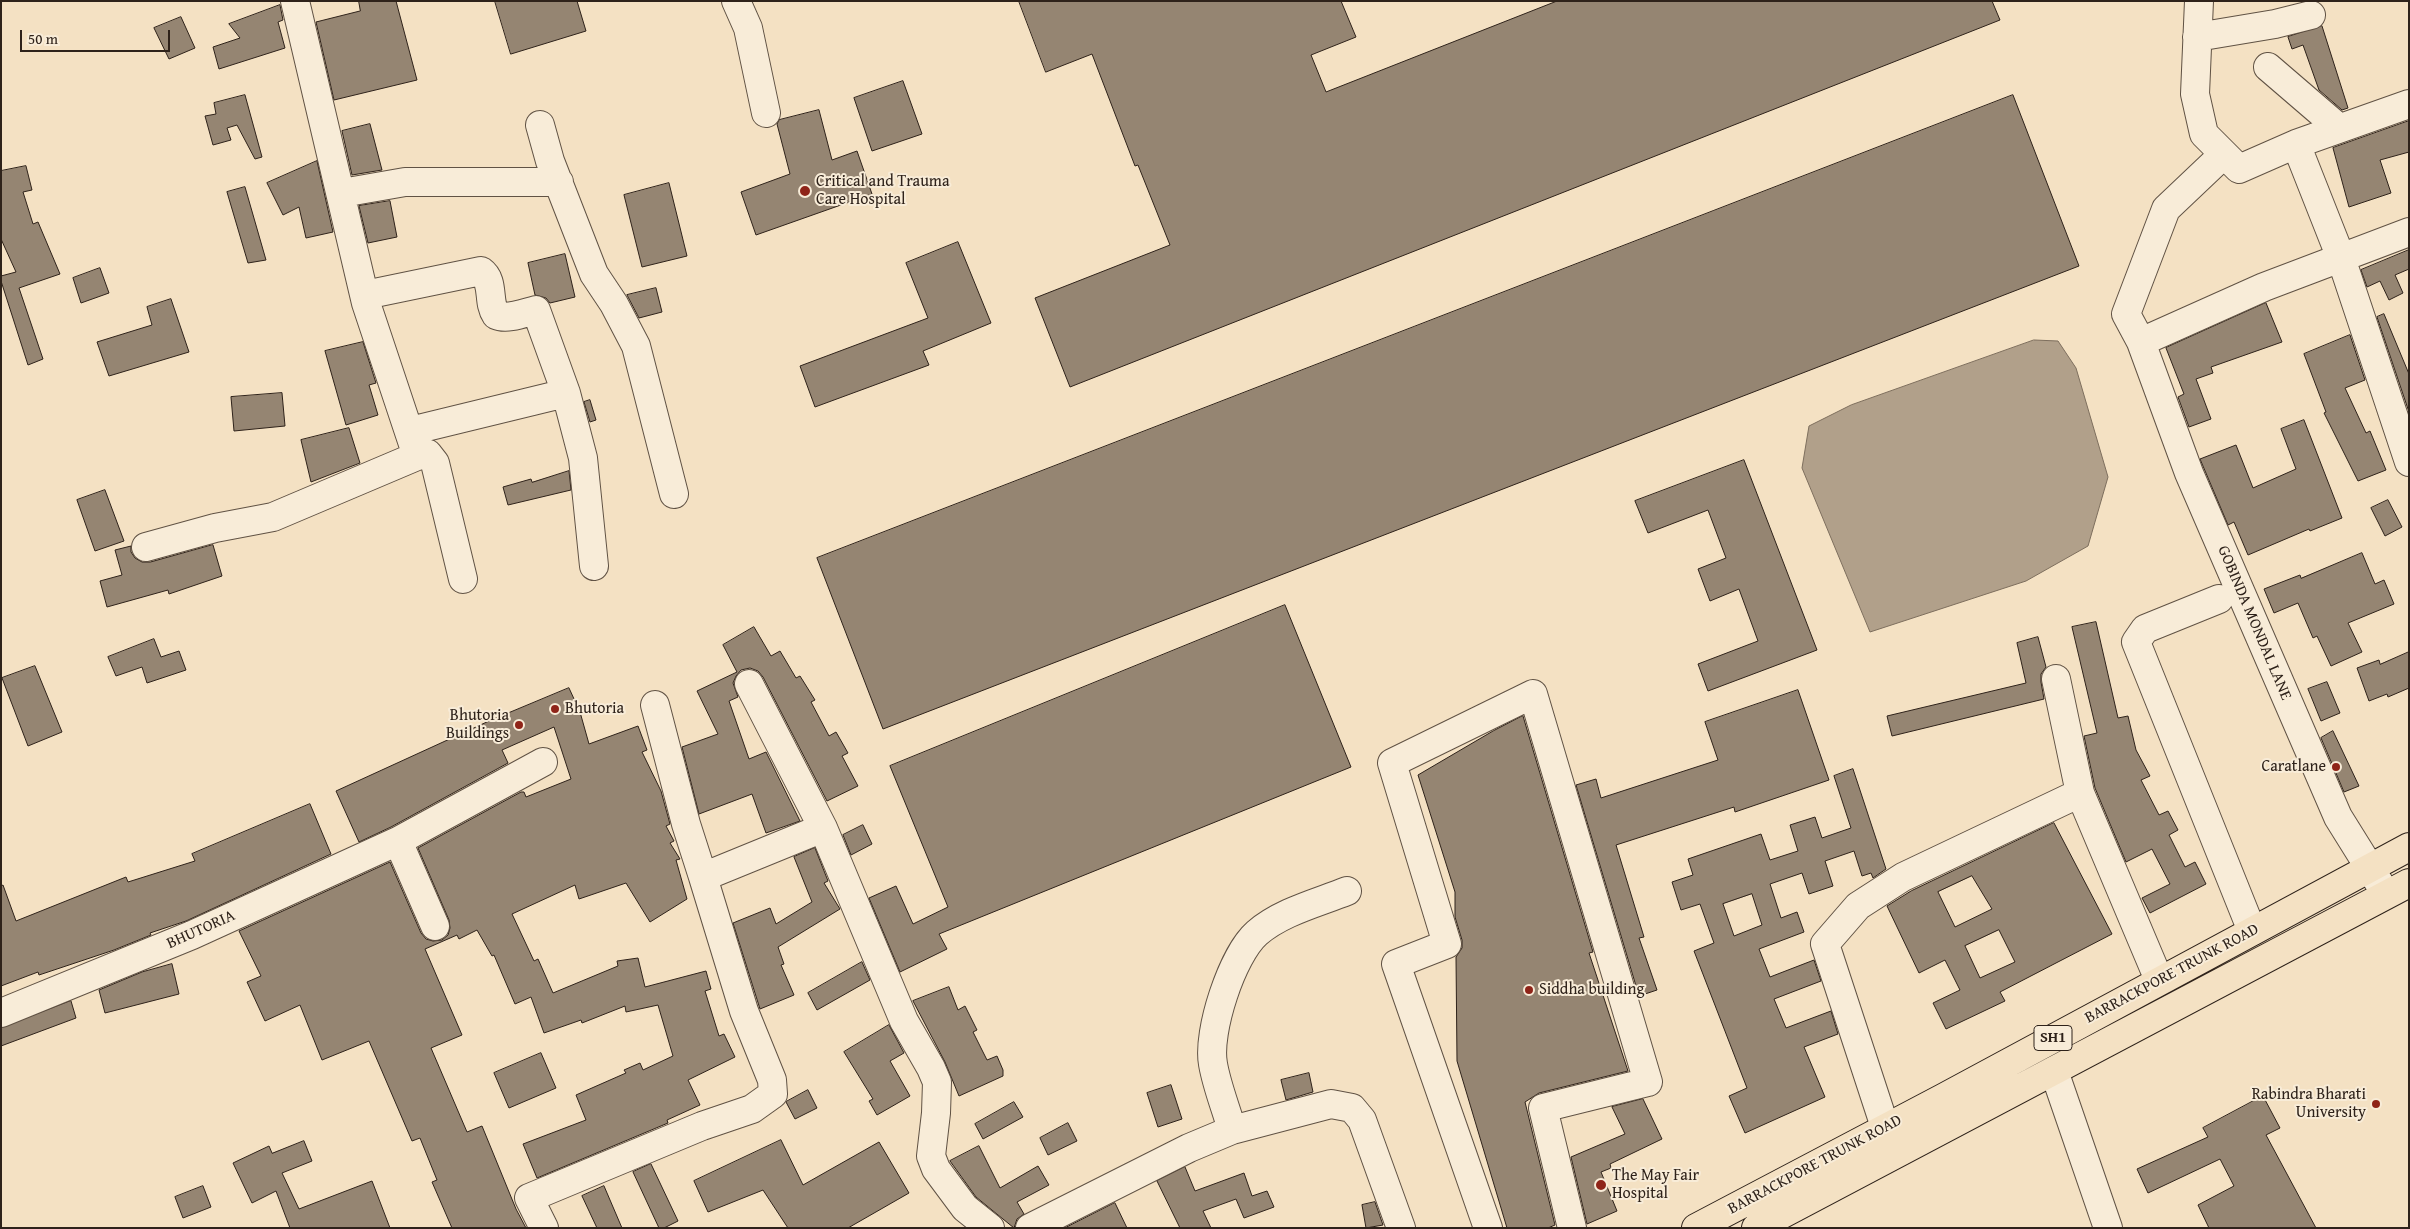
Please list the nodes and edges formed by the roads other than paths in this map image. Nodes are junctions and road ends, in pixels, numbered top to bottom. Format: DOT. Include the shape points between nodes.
graph roads {
  1 [pos="295,1"];
  2 [pos="736,1"];
  3 [pos="2199,1"];
  4 [pos="2311,15"];
  5 [pos="2197,37"];
  6 [pos="2268,67"];
  7 [pos="2409,104"];
  8 [pos="766,113"];
  9 [pos="540,125"];
  10 [pos="2339,128"];
  11 [pos="2296,144"];
  12 [pos="2224,154"];
  13 [pos="559,182"];
  14 [pos="342,194"];
  15 [pos="2409,232"];
  16 [pos="2341,258"];
  17 [pos="365,295"];
  18 [pos="2141,342"];
  19 [pos="566,393"];
  20 [pos="414,444"];
  21 [pos="2409,462"];
  22 [pos="674,494"];
  23 [pos="146,547"];
  24 [pos="594,566"];
  25 [pos="463,580"];
  26 [pos="2219,599"];
  27 [pos="2056,679"];
  28 [pos="749,684"];
  29 [pos="655,706"];
  30 [pos="543,762"];
  31 [pos="2080,793"];
  32 [pos="823,828"];
  33 [pos="398,841"];
  34 [pos="2409,847"];
  35 [pos="2370,867"];
  36 [pos="703,877"];
  37 [pos="2398,888"];
  38 [pos="1347,891"];
  39 [pos="435,926"];
  40 [pos="2252,931"];
  41 [pos="2159,980"];
  42 [pos="1,1013"];
  43 [pos="2054,1071"];
  44 [pos="1885,1127"];
  45 [pos="1232,1130"];
  46 [pos="544,1228"];
  47 [pos="990,1228"];
  48 [pos="1030,1228"];
  49 [pos="1401,1228"];
  50 [pos="1488,1228"];
  51 [pos="1572,1228"];
  52 [pos="1696,1228"];
  53 [pos="1756,1228"];
  54 [pos="2108,1228"];
  1 -- 14 [label="street"];
  2 -- 8 [label="street" via="748,28"];
  3 -- 5 [label="street"];
  4 -- 5 [label="street"];
  5 -- 12 [label="street" via="2195,94 2204,134"];
  6 -- 10 [label="street"];
  7 -- 10 [label="street"];
  9 -- 13 [label="street"];
  10 -- 11 [label="street"];
  11 -- 12 [label="street" via="2240,169"];
  11 -- 16 [label="street"];
  12 -- 18 [label="street, GOBINDA MONDAL LANE" via="2166,209 2126,314"];
  13 -- 14 [label="street" via="405,182"];
  13 -- 22 [label="street" via="594,274 636,346"];
  14 -- 17 [label="street"];
  15 -- 16 [label="street"];
  16 -- 18 [label="street"];
  16 -- 21 [label="street"];
  17 -- 19 [label="street" via="481,271 486,274 496,315 510,316 536,310"];
  17 -- 20 [label="street"];
  18 -- 35 [label="street, GOBINDA MONDAL LANE" via="2190,473 2289,705 2338,817"];
  19 -- 20 [label="street"];
  19 -- 24 [label="street" via="584,458"];
  20 -- 23 [label="street" via="273,517 215,528"];
  20 -- 25 [label="street" via="435,463"];
  26 -- 40 [label="street" via="2145,629 2136,642"];
  27 -- 31 [label="street"];
  28 -- 32 [label="street"];
  29 -- 36 [label="street"];
  30 -- 33 [label="street, BHUTORIA"];
  31 -- 41 [label="street"];
  31 -- 44 [label="street" via="1903,877 1858,906 1825,944"];
  32 -- 36 [label="street"];
  32 -- 47 [label="street" via="904,1021 937,1082 931,1156 936,1169 965,1208"];
  33 -- 39 [label="street"];
  33 -- 42 [label="street, BHUTORIA" via="192,935"];
  34 -- 35 [label="main road, BARRACKPORE TRUNK ROAD / SH1"];
  35 -- 37 [label="street, GOBINDA MONDAL LANE"];
  35 -- 40 [label="main road, BARRACKPORE TRUNK ROAD / SH1"];
  36 -- 46 [label="street" via="744,1011 772,1080 774,1094 752,1109 702,1126 529,1198"];
  37 -- 43 [label="main road, BARRACKPORE TRUNK ROAD / SH1"];
  38 -- 45 [label="street" via="1280,917 1256,933 1234,970 1218,1015 1212,1054"];
  40 -- 41 [label="main road, BARRACKPORE TRUNK ROAD / SH1"];
  41 -- 44 [label="main road, BARRACKPORE TRUNK ROAD / SH1"];
  43 -- 53 [label="main road, BARRACKPORE TRUNK ROAD / SH1"];
  43 -- 54 [label="street"];
  44 -- 52 [label="main road, BARRACKPORE TRUNK ROAD / SH1"];
  45 -- 48 [label="street" via="1189,1148"];
  45 -- 49 [label="street" via="1331,1104 1352,1108 1362,1120"];
  50 -- 51 [label="street" via="1396,964 1447,944 1392,763 1533,694 1648,1082 1543,1108"];
}
